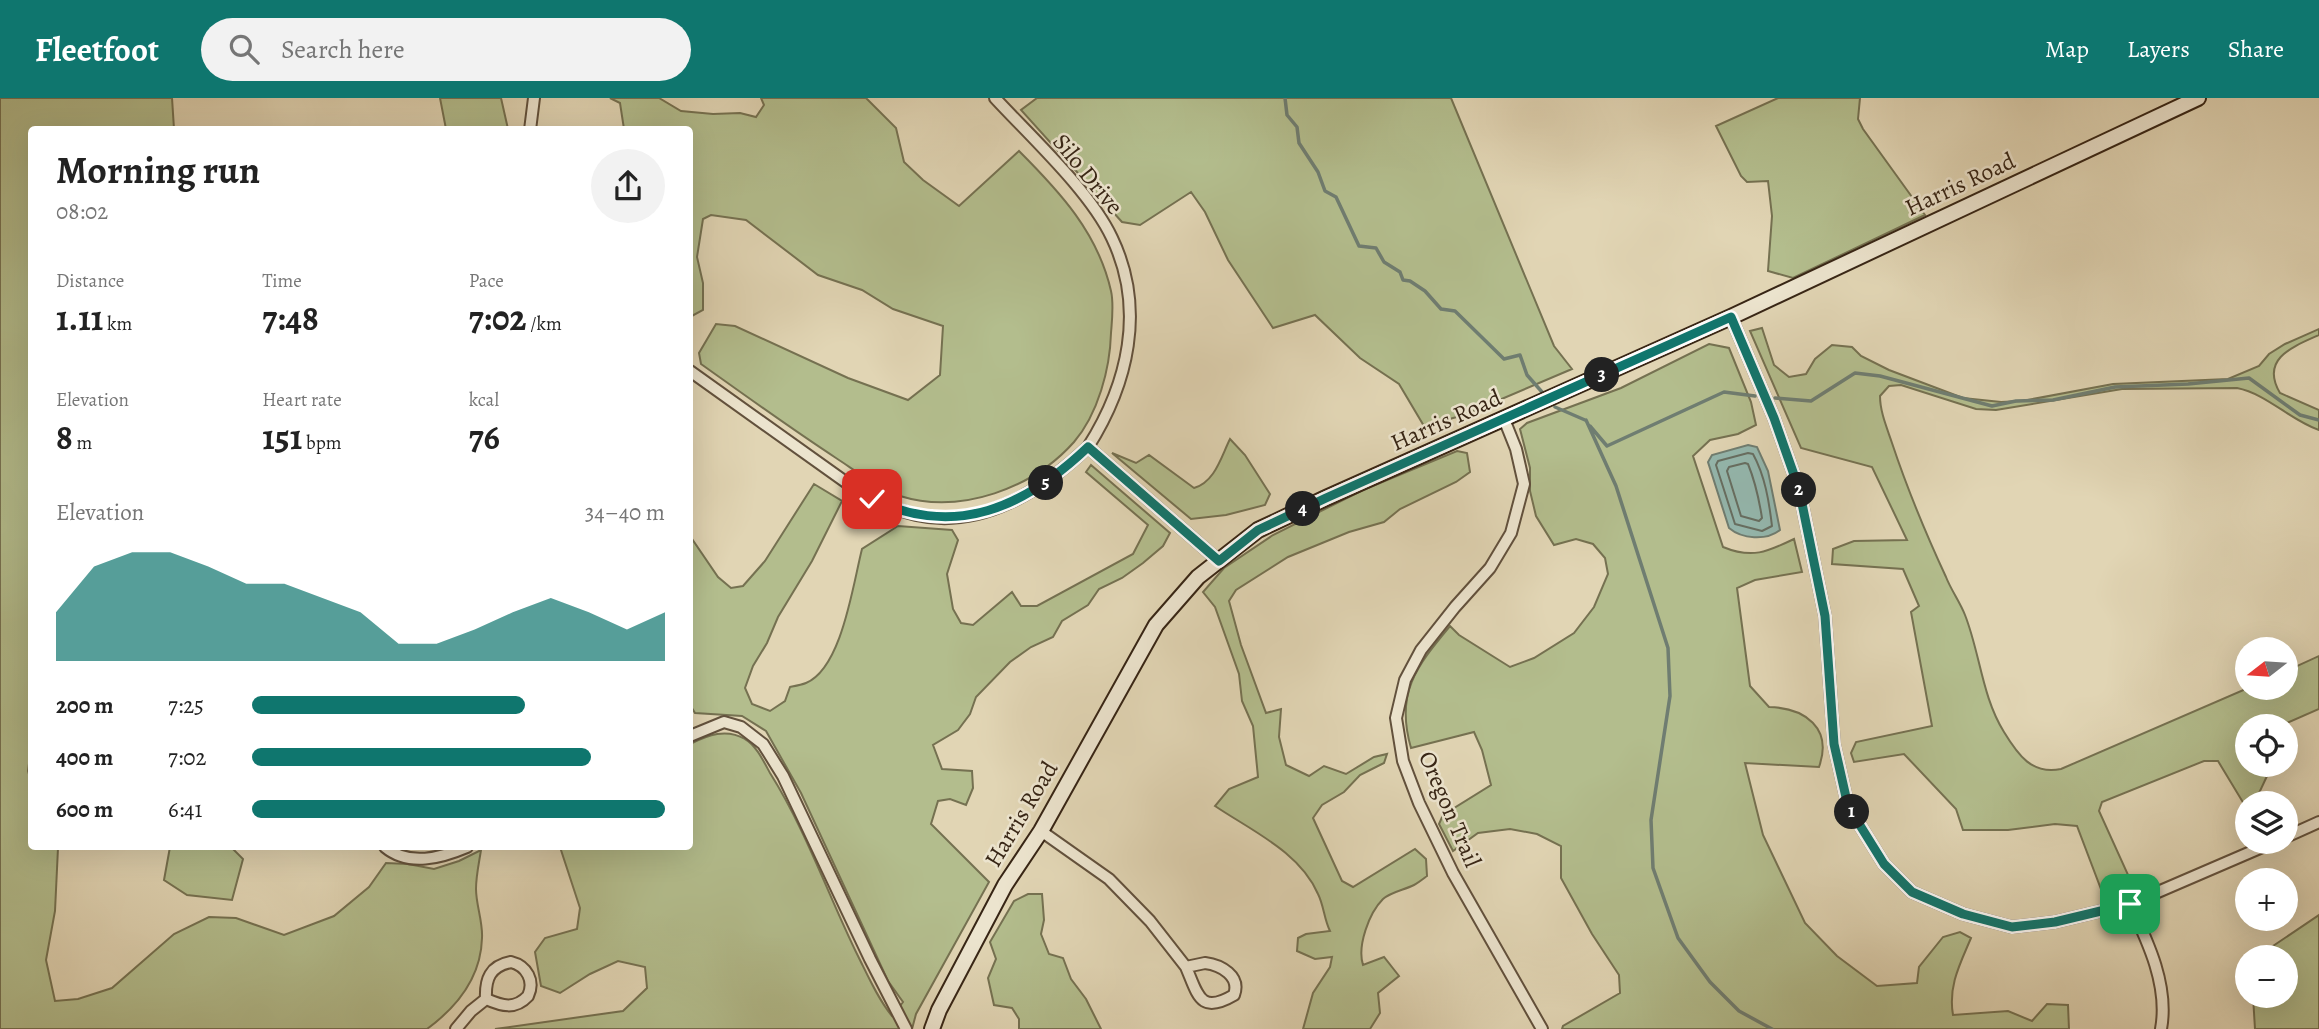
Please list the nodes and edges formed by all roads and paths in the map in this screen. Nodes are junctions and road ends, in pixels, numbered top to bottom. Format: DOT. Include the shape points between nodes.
graph roads {
  1 [pos="534,98"];
  2 [pos="995,98"];
  3 [pos="2198,98"];
  4 [pos="530,126"];
  5 [pos="1731,317"];
  6 [pos="693,372"];
  7 [pos="1504,419"];
  8 [pos="1088,447"];
  9 [pos="1219,561"];
  10 [pos="693,735"];
  11 [pos="2319,822"];
  12 [pos="1041,831"];
  13 [pos="2298,832"];
  14 [pos="391,850"];
  15 [pos="459,850"];
  16 [pos="2246,854"];
  17 [pos="2130,904"];
  18 [pos="1186,967"];
  19 [pos="486,999"];
  20 [pos="1539,1028"];
  21 [pos="456,1029"];
  22 [pos="906,1029"];
  23 [pos="932,1029"];
  24 [pos="2161,1029"];
  1 -- 4 [label="street"];
  2 -- 8 [label="street, Silo Drive" via="1099,216 1120,258 1130,302 1128,349 1113,404"];
  3 -- 5 [label="street, Harris Road"];
  5 -- 7 [label="street, Harris Road"];
  5 -- 17 [label="street" via="1799,489 1825,616 1834,744 1848,806 1884,864 1912,892 1963,914 2012,927"];
  6 -- 8 [label="street, Silo Drive" via="861,493 918,515 964,517 1002,506 1055,476"];
  7 -- 9 [label="street, Harris Road" via="1258,530"];
  7 -- 20 [label="street, Oregon Trail" via="1524,484 1511,533 1490,568 1422,650 1405,680 1396,718 1404,761 1419,803"];
  8 -- 9 [label="street"];
  9 -- 12 [label="street, Harris Road" via="1198,577 1156,625"];
  10 -- 22 [label="street" via="724,722 741,727 763,744 789,788"];
  11 -- 13 [label="street"];
  12 -- 18 [label="street" via="1110,879"];
  12 -- 23 [label="street, Harris Road" via="1004,885"];
  14 -- 15 [label="street" via="422,859"];
  16 -- 17 [label="street"];
  17 -- 24 [label="street" via="2156,967 2164,1013"];
  18 -- 18 [label="street" via="1203,1001 1211,1005 1234,995 1236,985 1225,969 1205,963"];
  19 -- 19 [label="street" via="488,978 495,968 511,962 526,971 531,990 523,1002 506,1006"];
  19 -- 21 [label="street"];
}
